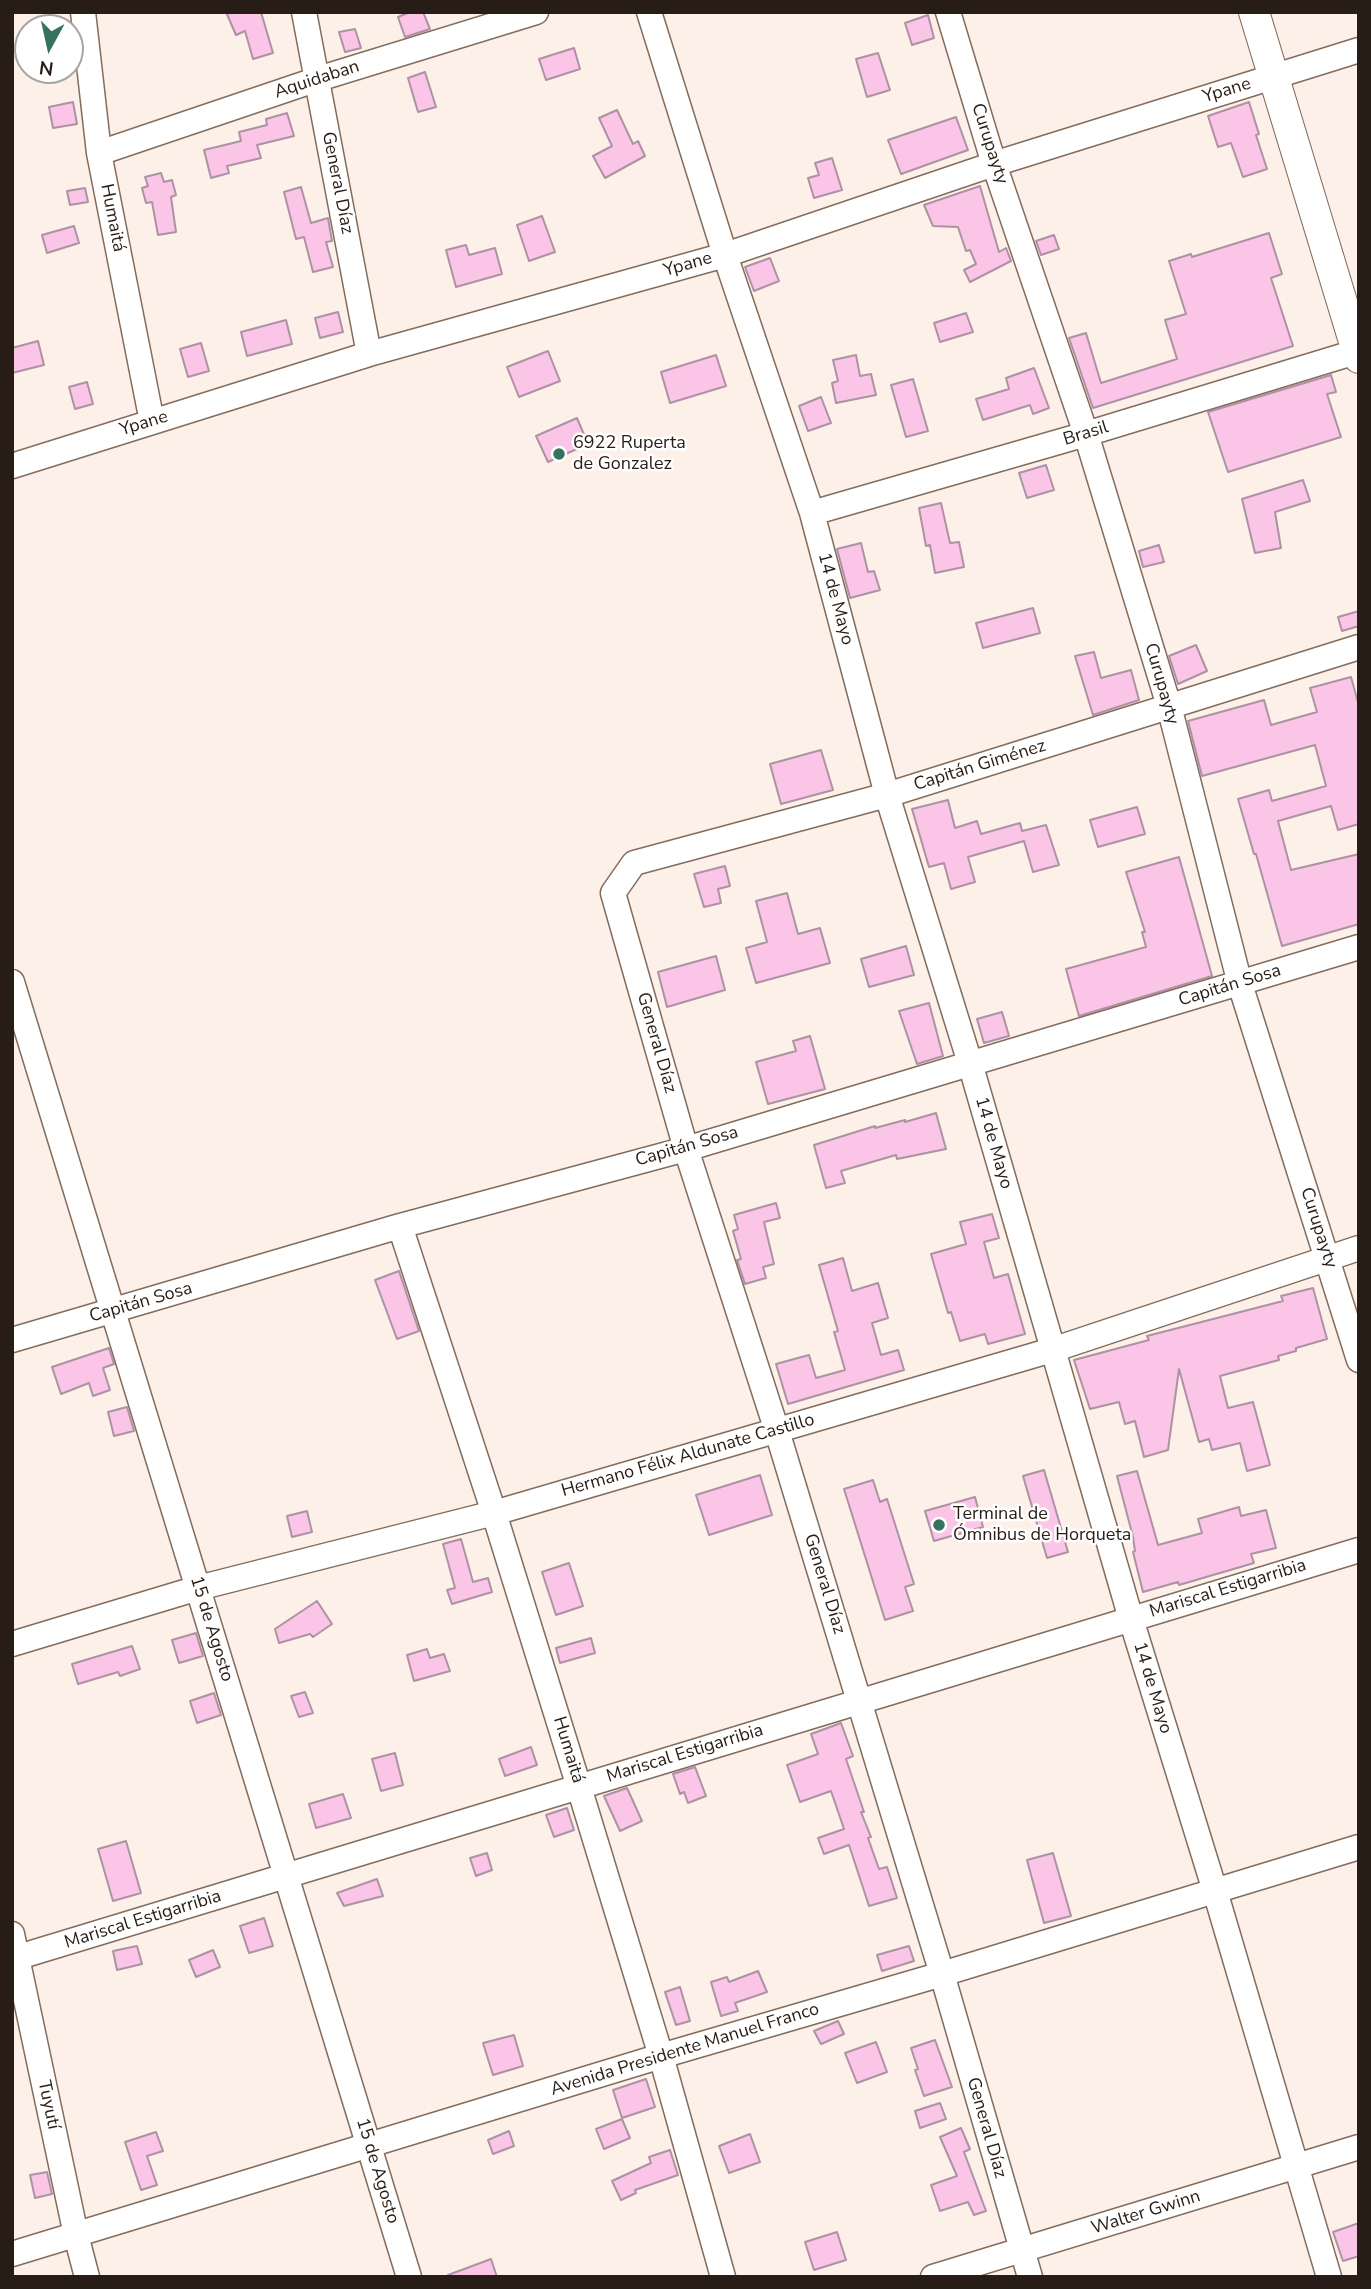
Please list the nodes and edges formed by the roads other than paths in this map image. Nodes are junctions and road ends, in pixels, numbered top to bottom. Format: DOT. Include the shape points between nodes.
graph roads {
  1 [pos="83,12"];
  2 [pos="304,12"];
  3 [pos="536,12"];
  4 [pos="649,12"];
  5 [pos="948,12"];
  6 [pos="1254,12"];
  7 [pos="1359,50"];
  8 [pos="1273,77"];
  9 [pos="318,79"];
  10 [pos="99,153"];
  11 [pos="994,164"];
  12 [pos="725,255"];
  13 [pos="369,354"];
  14 [pos="1358,354"];
  15 [pos="152,422"];
  16 [pos="1086,434"];
  17 [pos="12,466"];
  18 [pos="812,513"];
  19 [pos="1359,647"];
  20 [pos="1169,706"];
  21 [pos="887,795"];
  22 [pos="613,894"];
  23 [pos="1359,947"];
  24 [pos="12,982"];
  25 [pos="1240,984"];
  26 [pos="970,1063"];
  27 [pos="686,1149"];
  28 [pos="400,1226"];
  29 [pos="1359,1248"];
  30 [pos="1327,1257"];
  31 [pos="113,1312"];
  32 [pos="12,1340"];
  33 [pos="1052,1350"];
  34 [pos="1359,1360"];
  35 [pos="777,1430"];
  36 [pos="494,1513"];
  37 [pos="1359,1550"];
  38 [pos="198,1588"];
  39 [pos="1131,1619"];
  40 [pos="12,1644"];
  41 [pos="859,1701"];
  42 [pos="579,1787"];
  43 [pos="1359,1847"];
  44 [pos="287,1877"];
  45 [pos="1215,1891"];
  46 [pos="12,1934"];
  47 [pos="15,1959"];
  48 [pos="942,1974"];
  49 [pos="661,2056"];
  50 [pos="369,2147"];
  51 [pos="1359,2147"];
  52 [pos="1296,2166"];
  53 [pos="76,2235"];
  54 [pos="1022,2251"];
  55 [pos="12,2254"];
  56 [pos="87,2277"];
  57 [pos="409,2277"];
  58 [pos="723,2277"];
  59 [pos="933,2277"];
  60 [pos="1030,2277"];
  61 [pos="1329,2277"];
  1 -- 10 [label="street, Humaitá"];
  2 -- 9 [label="street, General Díaz"];
  3 -- 9 [label="street, Aquidaban"];
  4 -- 12 [label="street, 14 de Mayo"];
  5 -- 11 [label="street, Curupayty"];
  6 -- 8 [label="main road"];
  7 -- 8 [label="street, Ypane"];
  8 -- 11 [label="street, Ypane"];
  8 -- 14 [label="main road"];
  9 -- 10 [label="street, Aquidaban"];
  9 -- 13 [label="street, General Díaz"];
  10 -- 15 [label="street, Humaitá"];
  11 -- 12 [label="street, Ypane"];
  11 -- 16 [label="street, Curupayty"];
  12 -- 13 [label="street, Ypane"];
  12 -- 18 [label="street, 14 de Mayo"];
  13 -- 15 [label="street, Ypane"];
  14 -- 16 [label="street, Brasil"];
  15 -- 17 [label="street, Ypane"];
  16 -- 18 [label="street, Brasil"];
  16 -- 20 [label="street, Curupayty"];
  18 -- 21 [label="street, 14 de Mayo"];
  19 -- 20 [label="street, Capitán Giménez"];
  20 -- 21 [label="street, Capitán Giménez"];
  20 -- 25 [label="street, Curupayty"];
  21 -- 22 [label="street, Capitán Giménez" via="634,863"];
  21 -- 26 [label="street, 14 de Mayo"];
  22 -- 27 [label="street, General Díaz"];
  23 -- 25 [label="street, Capitán Sosa"];
  24 -- 31 [label="street, 15 de Agosto"];
  25 -- 26 [label="street, Capitán Sosa"];
  25 -- 30 [label="street, Curupayty"];
  26 -- 27 [label="street, Capitán Sosa"];
  26 -- 33 [label="street, 14 de Mayo"];
  27 -- 28 [label="street, Capitán Sosa"];
  27 -- 35 [label="street, General Díaz"];
  28 -- 31 [label="street, Capitán Sosa"];
  28 -- 36 [label="street, Humaitá"];
  29 -- 30 [label="street, Hermano Félix Aldunate Castillo"];
  30 -- 33 [label="street, Hermano Félix Aldunate Castillo"];
  30 -- 34 [label="street, Curupayty"];
  31 -- 32 [label="street, Capitán Sosa"];
  31 -- 38 [label="street, 15 de Agosto"];
  33 -- 35 [label="street, Hermano Félix Aldunate Castillo"];
  33 -- 39 [label="street, 14 de Mayo"];
  35 -- 36 [label="street, Hermano Félix Aldunate Castillo"];
  35 -- 41 [label="street, General Díaz"];
  36 -- 38 [label="street, Hermano Félix Aldunate Castillo"];
  36 -- 42 [label="street, Humaitá"];
  37 -- 39 [label="street, Mariscal Estigarribia"];
  38 -- 40 [label="street, Hermano Félix Aldunate Castillo"];
  38 -- 44 [label="street, 15 de Agosto"];
  39 -- 41 [label="street, Mariscal Estigarribia"];
  39 -- 45 [label="street, 14 de Mayo"];
  41 -- 42 [label="street, Mariscal Estigarribia"];
  41 -- 48 [label="street, General Díaz"];
  42 -- 44 [label="street, Mariscal Estigarribia"];
  42 -- 49 [label="street, Humaitá"];
  43 -- 45 [label="street, Avenida Presidente Manuel Franco"];
  44 -- 47 [label="street, Mariscal Estigarribia"];
  44 -- 50 [label="street, 15 de Agosto"];
  45 -- 48 [label="street, Avenida Presidente Manuel Franco"];
  45 -- 52 [label="street, 14 de Mayo"];
  46 -- 47 [label="street, Tuyutí"];
  47 -- 53 [label="street, Tuyutí"];
  48 -- 49 [label="street, Avenida Presidente Manuel Franco"];
  48 -- 54 [label="street, General Díaz"];
  49 -- 50 [label="street, Avenida Presidente Manuel Franco"];
  49 -- 58 [label="street, Humaitá"];
  50 -- 53 [label="street, Avenida Presidente Manuel Franco"];
  50 -- 57 [label="street, 15 de Agosto"];
  51 -- 52 [label="street, Walter Gwinn"];
  52 -- 54 [label="street, Walter Gwinn"];
  52 -- 61 [label="street, 14 de Mayo"];
  53 -- 55 [label="street, Avenida Presidente Manuel Franco"];
  53 -- 56 [label="street, Tuyutí"];
  54 -- 59 [label="street, Walter Gwinn"];
  54 -- 60 [label="street, General Díaz"];
}
